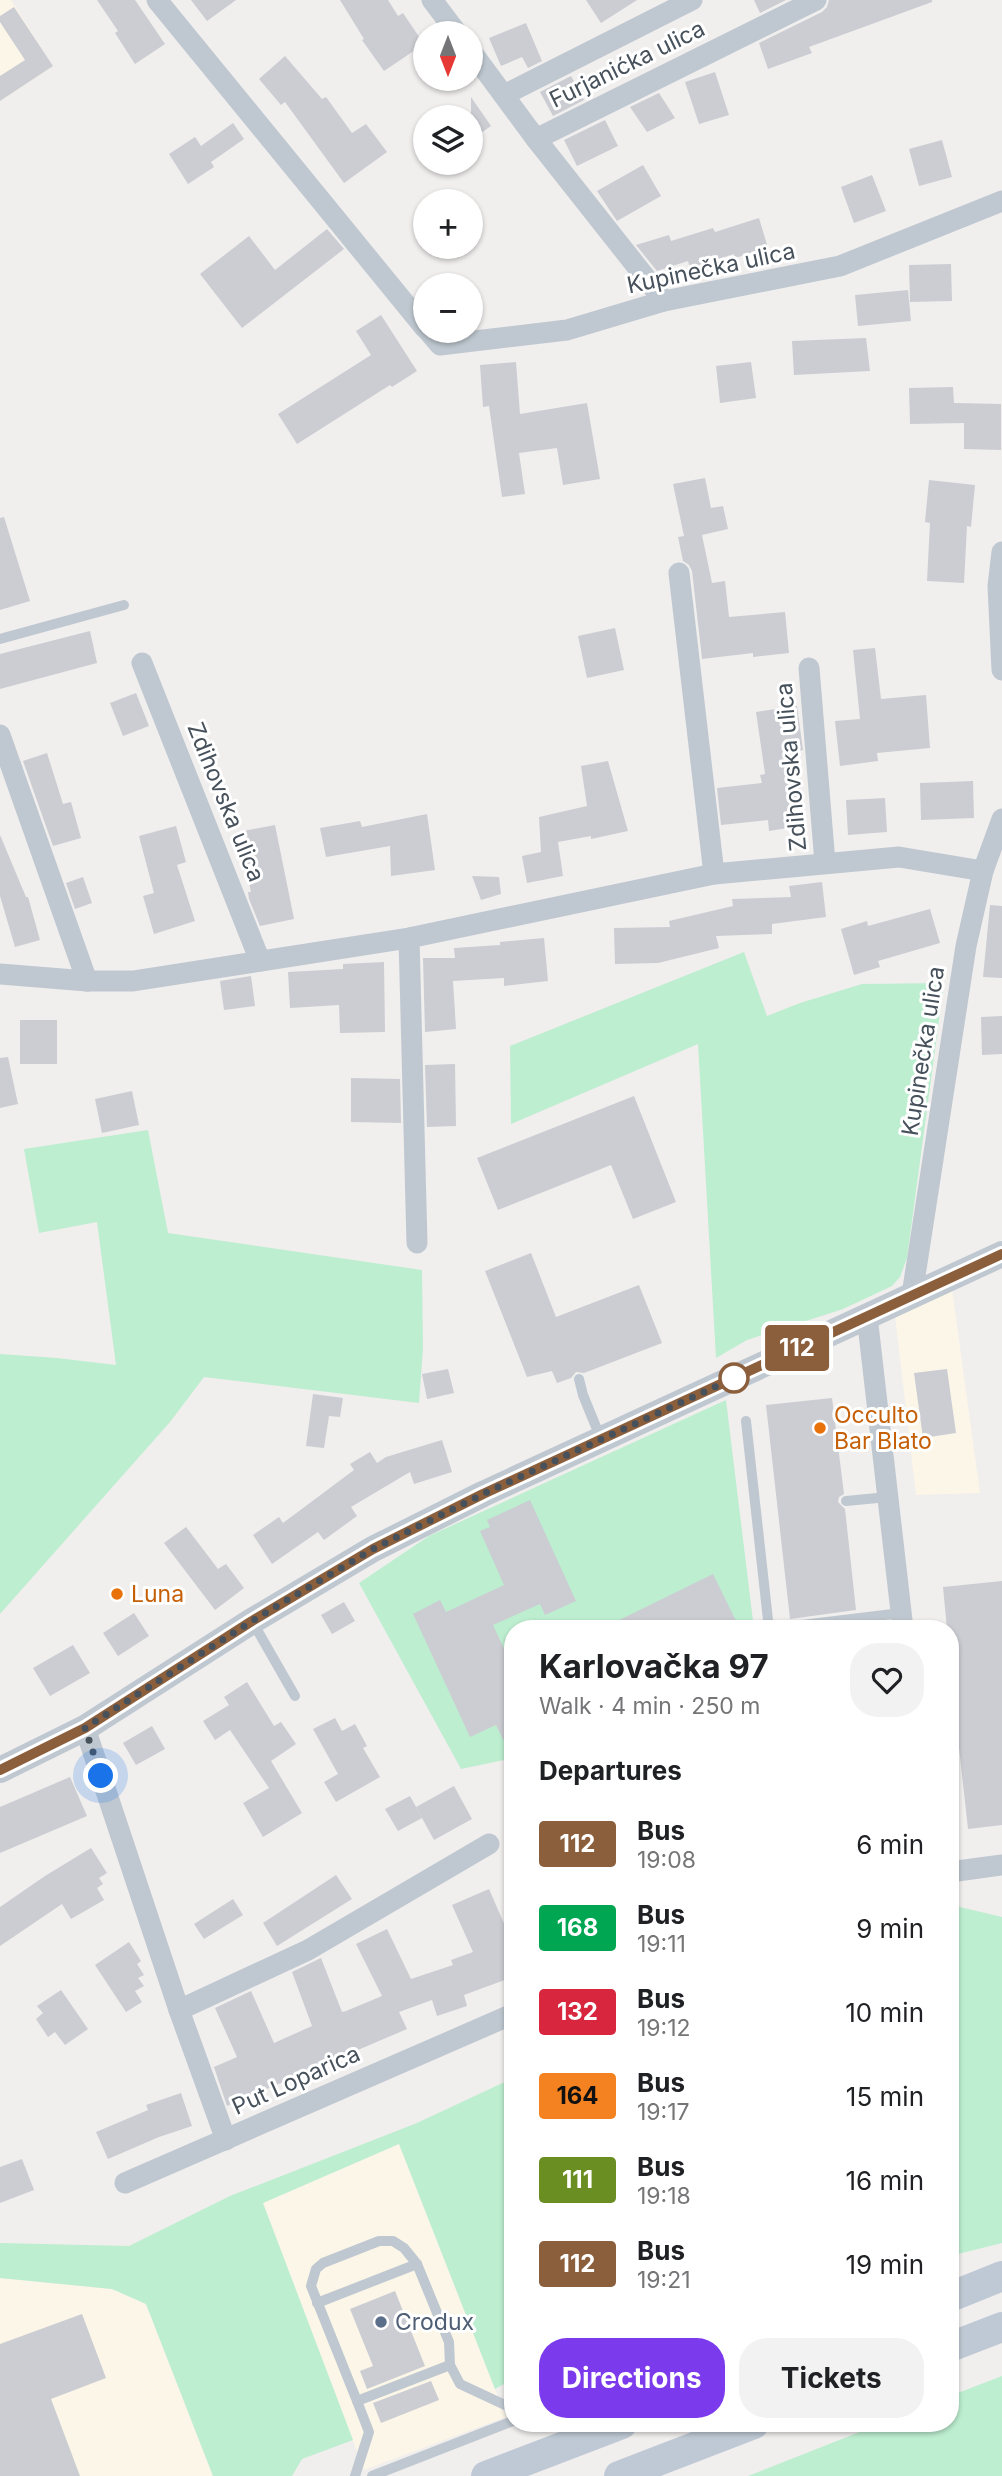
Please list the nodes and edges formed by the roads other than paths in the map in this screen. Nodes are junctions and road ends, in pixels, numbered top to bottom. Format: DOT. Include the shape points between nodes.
graph roads {
  1 [pos="157,0"];
  2 [pos="692,0"];
  3 [pos="816,0"];
  4 [pos="444,3"];
  5 [pos="452,21"];
  6 [pos="483,68"];
  7 [pos="503,96"];
  8 [pos="536,139"];
  9 [pos="1002,201"];
  10 [pos="664,301"];
  11 [pos="413,313"];
  12 [pos="483,340"];
  13 [pos="438,343"];
  14 [pos="457,343"];
  15 [pos="1002,552"];
  16 [pos="679,573"];
  17 [pos="124,605"];
  18 [pos="0,639"];
  19 [pos="142,663"];
  20 [pos="809,668"];
  21 [pos="1002,670"];
  22 [pos="0,735"];
  23 [pos="1002,818"];
  24 [pos="825,863"];
  25 [pos="983,871"];
  26 [pos="714,874"];
  27 [pos="409,938"];
  28 [pos="260,961"];
  29 [pos="0,974"];
  30 [pos="87,981"];
  31 [pos="417,1243"];
  32 [pos="1002,1254"];
  33 [pos="912,1295"];
  34 [pos="867,1316"];
  35 [pos="579,1379"];
  36 [pos="746,1421"];
  37 [pos="601,1439"];
  38 [pos="888,1497"];
  39 [pos="846,1502"];
  40 [pos="768,1620"];
  41 [pos="902,1620"];
  42 [pos="252,1621"];
  43 [pos="295,1696"];
  44 [pos="85,1728"];
  45 [pos="0,1770"];
  46 [pos="489,1844"];
  47 [pos="1002,1865"];
  48 [pos="959,1871"];
  49 [pos="178,2010"];
  50 [pos="504,2018"];
  51 [pos="226,2140"];
  52 [pos="125,2183"];
  53 [pos="417,2264"];
  54 [pos="1002,2276"];
  55 [pos="959,2293"];
  56 [pos="317,2303"];
  57 [pos="1002,2327"];
  58 [pos="959,2344"];
  59 [pos="450,2365"];
  60 [pos="358,2401"];
  61 [pos="504,2406"];
  62 [pos="504,2425"];
  63 [pos="601,2432"];
  64 [pos="733,2432"];
  65 [pos="355,2476"];
  66 [pos="372,2476"];
  67 [pos="486,2476"];
  68 [pos="619,2476"];
  1 -- 11 [label="street, Kupinečka ulica"];
  2 -- 7 [label="street, Furjanićka ulica"];
  3 -- 8 [label="street, Furjanićka ulica"];
  4 -- 5 [label="street"];
  6 -- 7 [label="street, Furjanićka ulica"];
  7 -- 8 [label="street, Furjanićka ulica"];
  8 -- 10 [label="street, Furjanićka ulica"];
  9 -- 10 [label="street, Kupinečka ulica" via="840,266"];
  10 -- 12 [label="street, Kupinečka ulica" via="567,330"];
  13 -- 14 [label="street, Kupinečka ulica"];
  15 -- 21 [label="street" via="998,586"];
  16 -- 26 [label="street"];
  17 -- 18 [label="lane"];
  19 -- 28 [label="street, Zdihovska ulica"];
  20 -- 24 [label="street, Zdihovska ulica"];
  22 -- 30 [label="street"];
  23 -- 25 [label="street, Kupinečka ulica"];
  24 -- 25 [label="street, Zdihovska ulica" via="900,857"];
  24 -- 26 [label="street, Zdihovska ulica"];
  25 -- 33 [label="street, Kupinečka ulica" via="965,946"];
  26 -- 27 [label="street, Zdihovska ulica"];
  27 -- 28 [label="street, Zdihovska ulica"];
  27 -- 31 [label="street"];
  28 -- 30 [label="street, Zdihovska ulica" via="133,981"];
  29 -- 30 [label="street, Zdihovska ulica"];
  32 -- 33 [label="street"];
  33 -- 34 [label="street"];
  34 -- 37 [label="street"];
  34 -- 38 [label="street"];
  35 -- 37 [label="lane"];
  36 -- 40 [label="lane"];
  37 -- 42 [label="street" via="373,1549"];
  38 -- 39 [label="lane"];
  38 -- 41 [label="street"];
  42 -- 43 [label="lane"];
  42 -- 44 [label="street"];
  44 -- 45 [label="street"];
  44 -- 49 [label="street, Put Loparica"];
  46 -- 49 [label="street" via="308,1950"];
  47 -- 48 [label="street"];
  49 -- 51 [label="street, Put Loparica"];
  50 -- 51 [label="street, Put Loparica"];
  51 -- 52 [label="street"];
  53 -- 56 [label="lane"];
  53 -- 56 [label="lane" via="393,2241 379,2241 316,2269 311,2286"];
  53 -- 59 [label="lane" via="449,2342"];
  54 -- 55 [label="main road"];
  56 -- 60 [label="lane"];
  57 -- 58 [label="main road"];
  59 -- 60 [label="lane"];
  59 -- 61 [label="lane" via="460,2384"];
  60 -- 65 [label="lane" via="369,2432"];
  62 -- 66 [label="lane"];
  63 -- 67 [label="main road"];
  64 -- 68 [label="main road"];
}
